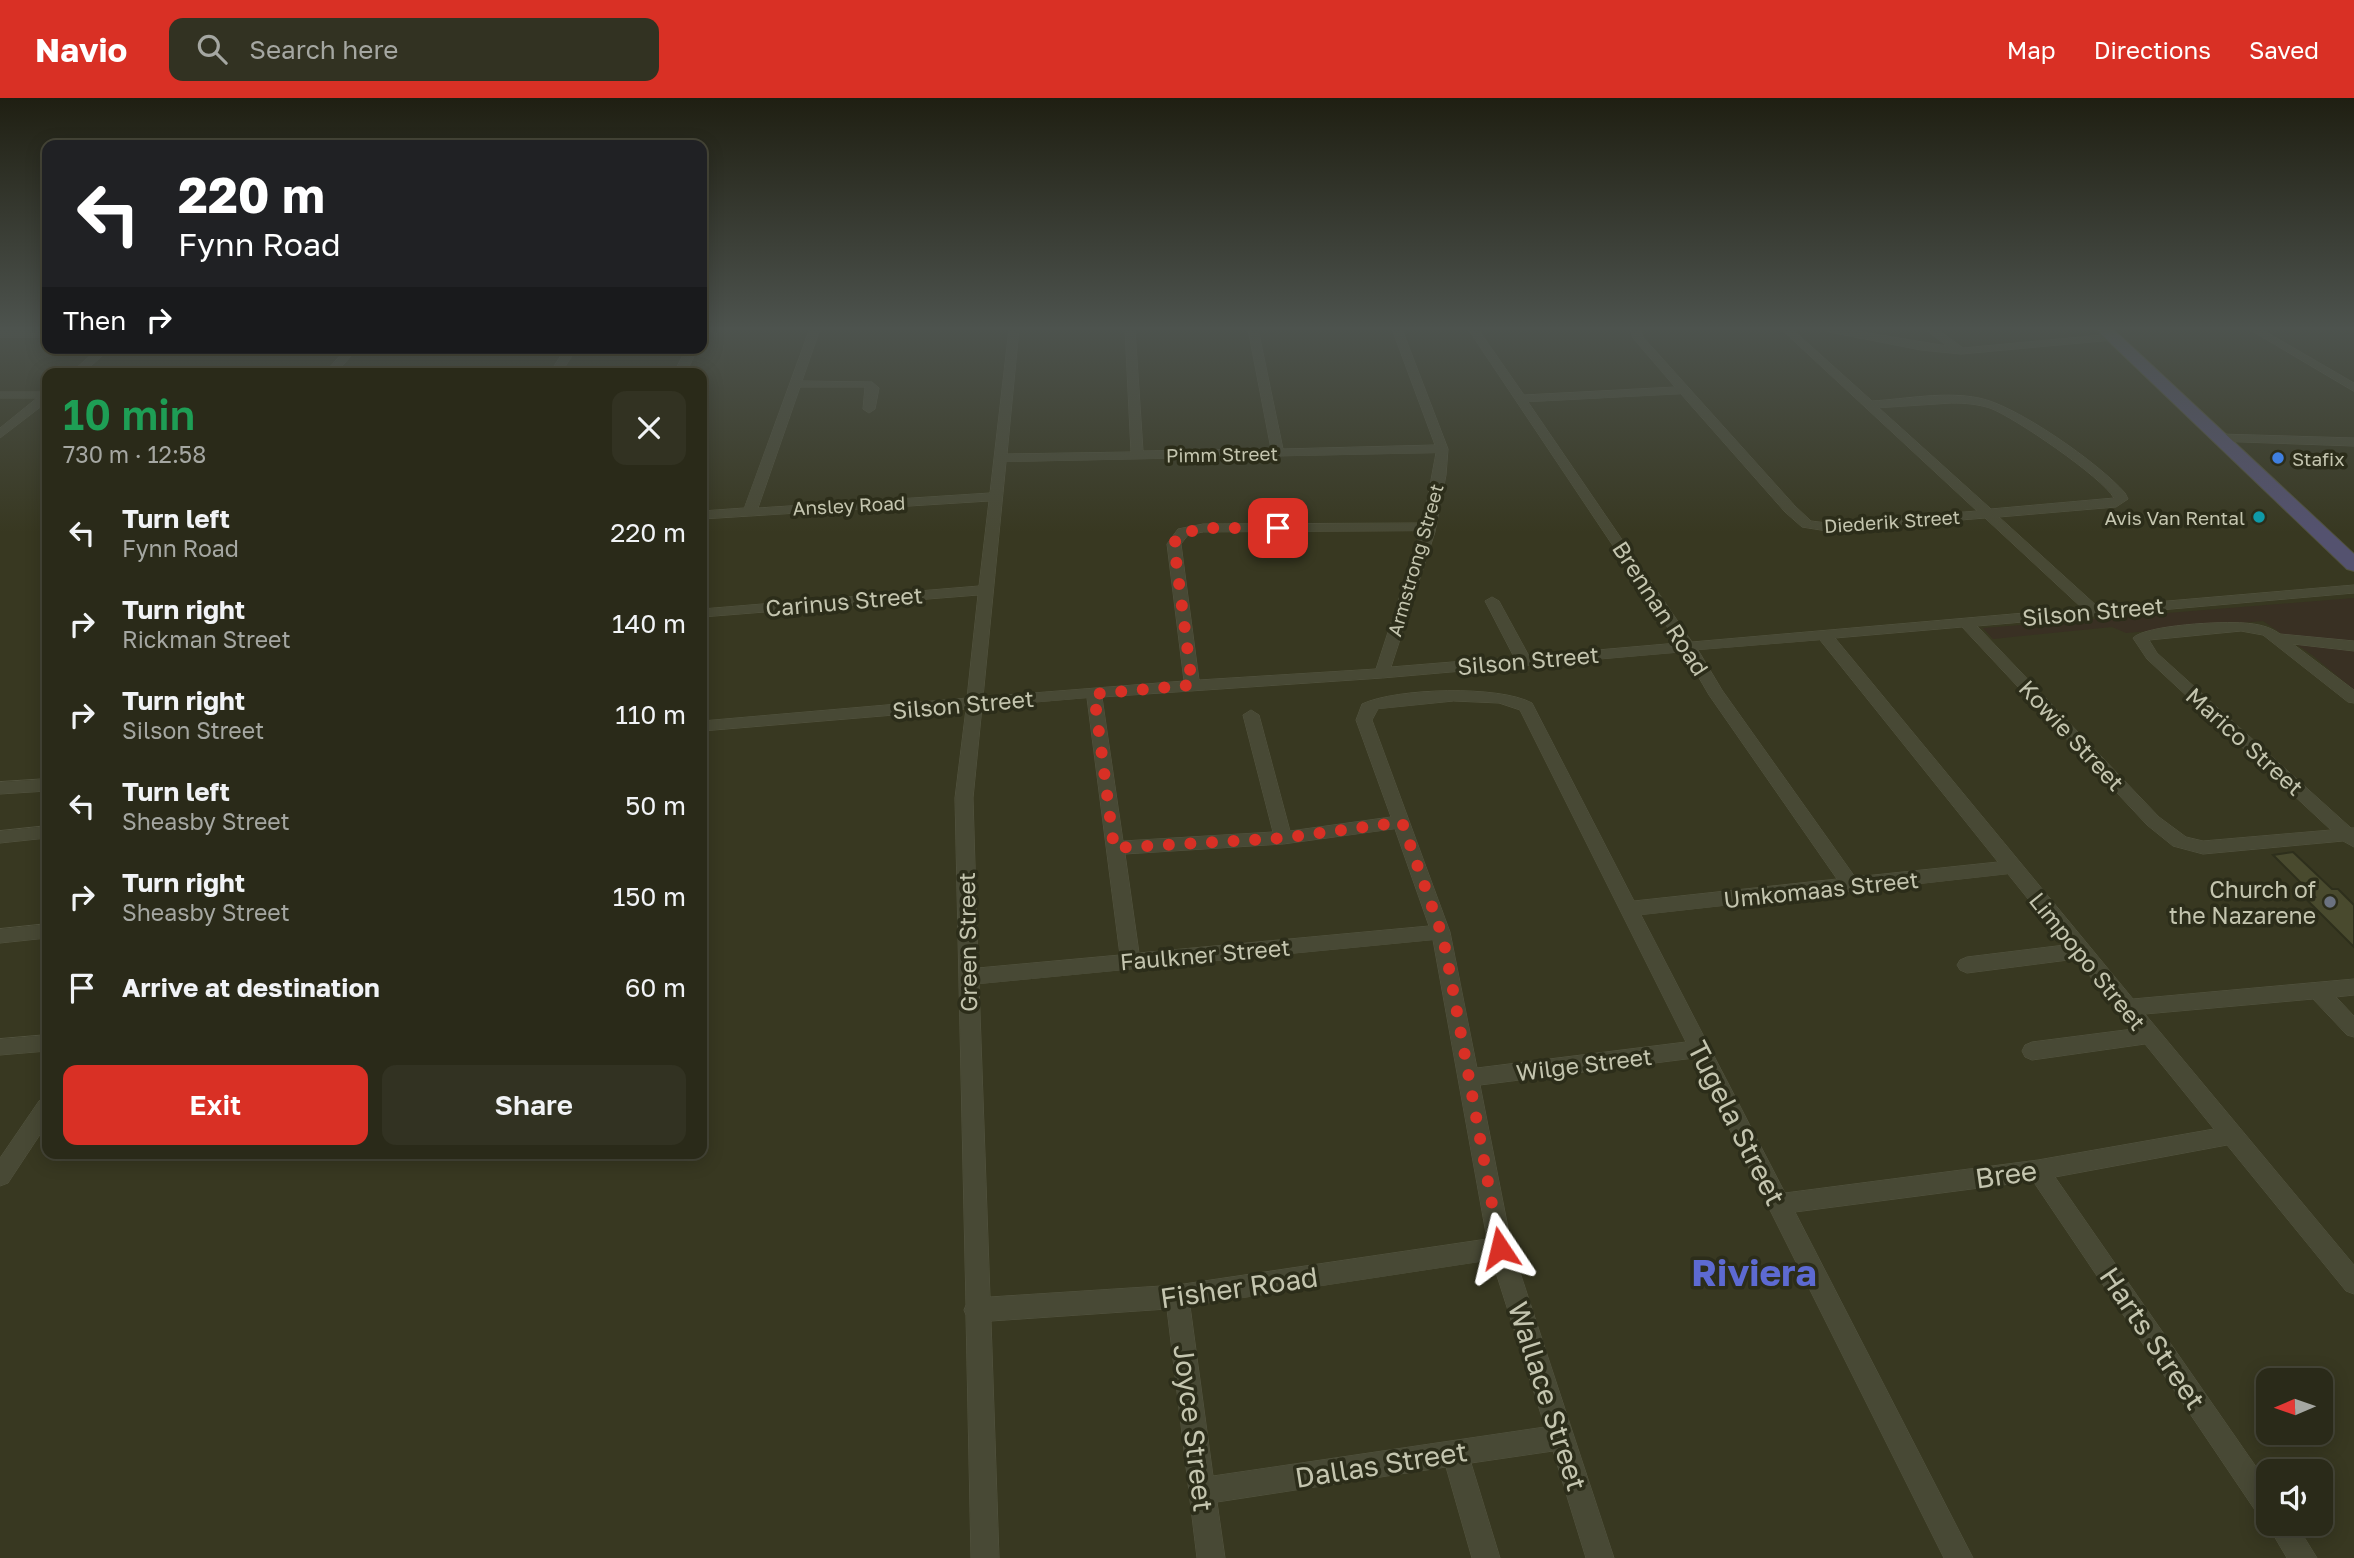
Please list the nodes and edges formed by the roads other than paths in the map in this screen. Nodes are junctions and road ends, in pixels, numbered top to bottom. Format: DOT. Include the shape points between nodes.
graph roads {
  1 [pos="789,397"];
  2 [pos="871,397"];
  3 [pos="1007,397"];
  4 [pos="1134,397"];
  5 [pos="1267,397"];
  6 [pos="1423,397"];
  7 [pos="1520,397"];
  8 [pos="1568,397"];
  9 [pos="1689,397"];
  10 [pos="1861,397"];
  11 [pos="2176,397"];
  12 [pos="42,400"];
  13 [pos="1522,400"];
  14 [pos="1870,405"];
  15 [pos="869,409"];
  16 [pos="0,434"];
  17 [pos="2219,438"];
  18 [pos="2354,442"];
  19 [pos="1442,449"];
  20 [pos="1278,453"];
  21 [pos="1138,455"];
  22 [pos="1001,458"];
  23 [pos="996,496"];
  24 [pos="750,511"];
  25 [pos="707,515"];
  26 [pos="1987,515"];
  27 [pos="1428,527"];
  28 [pos="2354,565"];
  29 [pos="2354,589"];
  30 [pos="986,590"];
  31 [pos="1492,601"];
  32 [pos="2094,611"];
  33 [pos="707,613"];
  34 [pos="1966,622"];
  35 [pos="2273,634"];
  36 [pos="1825,635"];
  37 [pos="1688,646"];
  38 [pos="2354,646"];
  39 [pos="1524,661"];
  40 [pos="1381,673"];
  41 [pos="1192,685"];
  42 [pos="1094,694"];
  43 [pos="2354,698"];
  44 [pos="974,703"];
  45 [pos="1368,708"];
  46 [pos="1251,715"];
  47 [pos="707,726"];
  48 [pos="42,785"];
  49 [pos="0,788"];
  50 [pos="1402,822"];
  51 [pos="42,833"];
  52 [pos="0,837"];
  53 [pos="2352,837"];
  54 [pos="1283,838"];
  55 [pos="1114,848"];
  56 [pos="2012,867"];
  57 [pos="1851,886"];
  58 [pos="1629,909"];
  59 [pos="42,932"];
  60 [pos="1441,932"];
  61 [pos="0,936"];
  62 [pos="2080,951"];
  63 [pos="1130,959"];
  64 [pos="1967,965"];
  65 [pos="968,977"];
  66 [pos="2354,987"];
  67 [pos="2318,991"];
  68 [pos="2127,1008"];
  69 [pos="2354,1029"];
  70 [pos="2150,1035"];
  71 [pos="42,1043"];
  72 [pos="0,1047"];
  73 [pos="1698,1049"];
  74 [pos="2032,1051"];
  75 [pos="1469,1078"];
  76 [pos="42,1114"];
  77 [pos="2232,1135"];
  78 [pos="2,1170"];
  79 [pos="2038,1170"];
  80 [pos="1779,1204"];
  81 [pos="1500,1248"];
  82 [pos="2354,1283"];
  83 [pos="1177,1297"];
  84 [pos="976,1310"];
  85 [pos="1561,1437"];
  86 [pos="1455,1453"];
  87 [pos="2256,1489"];
  88 [pos="1201,1491"];
  89 [pos="2288,1536"];
  90 [pos="985,1558"];
  91 [pos="1211,1558"];
  92 [pos="1486,1558"];
  93 [pos="1600,1558"];
  94 [pos="1959,1558"];
  95 [pos="2303,1558"];
  1 -- 24 [label="street"];
  2 -- 15 [label="street"];
  3 -- 22 [label="street, Green Street"];
  4 -- 21 [label="street"];
  5 -- 20 [label="street"];
  6 -- 19 [label="street, Armstrong Street"];
  7 -- 13 [label="street, Brennan Road"];
  8 -- 13 [label="street"];
  9 -- 26 [label="street, Diederik Street" via="1807,524 1827,527"];
  10 -- 14 [label="street"];
  11 -- 17 [label="highway"];
  12 -- 16 [label="street"];
  13 -- 37 [label="street, Brennan Road"];
  14 -- 26 [label="street"];
  14 -- 26 [label="street" via="1962,400 1991,405 2047,436 2122,499"];
  17 -- 18 [label="street"];
  17 -- 28 [label="highway"];
  19 -- 20 [label="street, Pimm Street"];
  19 -- 27 [label="street, Armstrong Street"];
  20 -- 21 [label="street, Pimm Street"];
  21 -- 22 [label="street, Pimm Street"];
  22 -- 23 [label="street, Green Street"];
  23 -- 24 [label="street, Ansley Road"];
  23 -- 30 [label="street, Green Street"];
  24 -- 25 [label="street, Ansley Road"];
  26 -- 32 [label="street"];
  27 -- 40 [label="street, Armstrong Street"];
  27 -- 41 [label="street" via="1183,531 1174,544"];
  29 -- 32 [label="street, Silson Street"];
  30 -- 33 [label="street, Carinus Street"];
  30 -- 44 [label="street, Green Street"];
  31 -- 39 [label="street"];
  32 -- 34 [label="street, Silson Street"];
  34 -- 36 [label="street, Silson Street"];
  34 -- 53 [label="street, Kowie Street" via="2168,836 2193,847 2212,848"];
  35 -- 38 [label="street"];
  35 -- 43 [label="street"];
  35 -- 53 [label="street, Marico Street" via="2241,627 2140,638 2152,656"];
  36 -- 37 [label="street, Silson Street"];
  36 -- 56 [label="street, Limpopo Street"];
  37 -- 39 [label="street, Silson Street"];
  37 -- 57 [label="street, Brennan Road" via="1715,692"];
  39 -- 40 [label="street, Silson Street"];
  40 -- 41 [label="street, Silson Street"];
  41 -- 42 [label="street, Silson Street"];
  42 -- 44 [label="street, Silson Street"];
  42 -- 55 [label="street"];
  44 -- 47 [label="street, Silson Street"];
  44 -- 65 [label="street, Green Street" via="964,798"];
  45 -- 50 [label="street, Wallace Street" via="1364,720"];
  45 -- 58 [label="street, Tugela Street" via="1489,695 1518,700 1526,707"];
  46 -- 54 [label="street"];
  48 -- 49 [label="street"];
  50 -- 54 [label="street"];
  50 -- 60 [label="street, Wallace Street"];
  51 -- 52 [label="street"];
  54 -- 55 [label="street"];
  55 -- 63 [label="street"];
  56 -- 57 [label="street, Umkomaas Street"];
  56 -- 62 [label="street, Limpopo Street"];
  57 -- 58 [label="street, Umkomaas Street"];
  58 -- 73 [label="street, Tugela Street"];
  59 -- 61 [label="street"];
  60 -- 63 [label="street, Faulkner Street"];
  60 -- 75 [label="street, Wallace Street"];
  62 -- 64 [label="street"];
  62 -- 68 [label="street, Limpopo Street"];
  63 -- 65 [label="street, Faulkner Street"];
  65 -- 84 [label="street, Green Street"];
  66 -- 67 [label="street"];
  67 -- 68 [label="street"];
  67 -- 69 [label="street"];
  68 -- 70 [label="street, Limpopo Street"];
  70 -- 74 [label="street"];
  70 -- 77 [label="street, Limpopo Street"];
  71 -- 72 [label="street"];
  73 -- 75 [label="street, Wilge Street"];
  73 -- 80 [label="street, Tugela Street"];
  75 -- 81 [label="street, Wallace Street"];
  76 -- 78 [label="street"];
  77 -- 79 [label="street, Bree"];
  77 -- 82 [label="street, Limpopo Street"];
  79 -- 80 [label="street, Bree"];
  79 -- 87 [label="street, Harts Street"];
  80 -- 94 [label="street, Tugela Street"];
  81 -- 83 [label="street, Fisher Road"];
  81 -- 85 [label="street, Wallace Street"];
  83 -- 84 [label="street, Fisher Road"];
  83 -- 88 [label="street, Joyce Street"];
  84 -- 90 [label="street, Green Street"];
  85 -- 86 [label="street, Dallas Street"];
  85 -- 93 [label="street, Wallace Street"];
  86 -- 88 [label="street, Dallas Street"];
  86 -- 92 [label="street"];
  88 -- 91 [label="street, Joyce Street"];
  89 -- 95 [label="street"];
}
